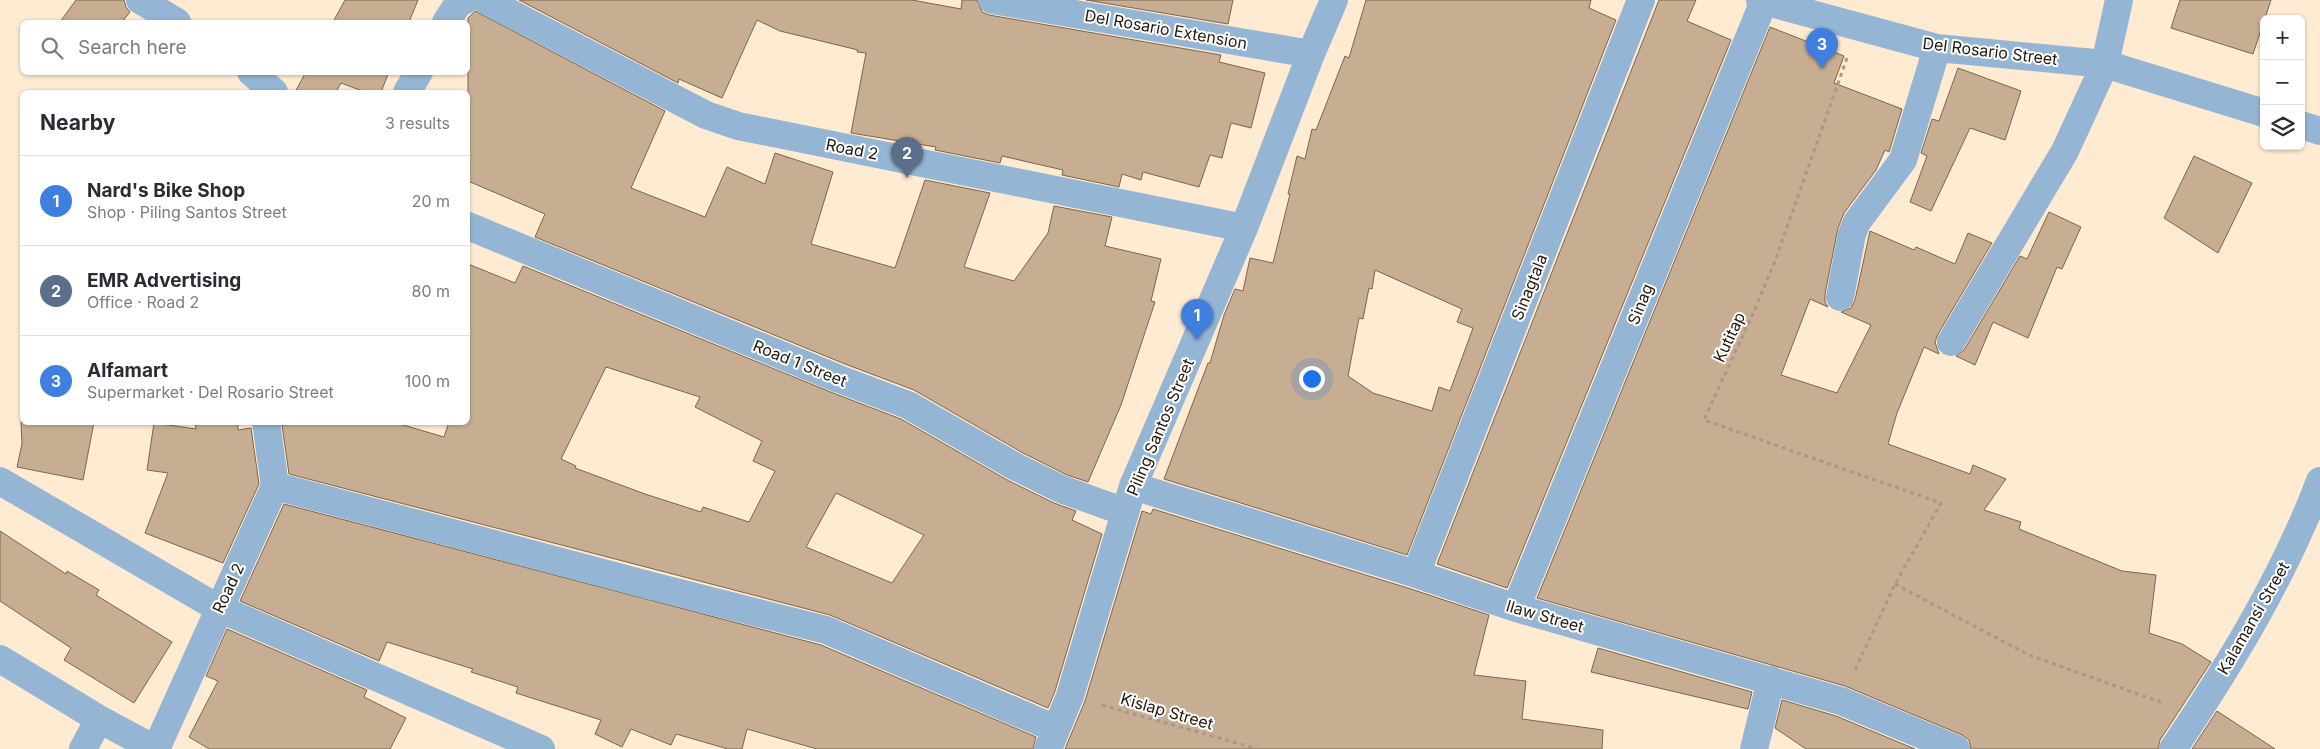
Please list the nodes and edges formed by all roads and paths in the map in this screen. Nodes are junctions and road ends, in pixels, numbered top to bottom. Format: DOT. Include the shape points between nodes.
graph roads {
  1 [pos="140,0"];
  2 [pos="465,0"];
  3 [pos="485,0"];
  4 [pos="992,0"];
  5 [pos="1334,0"];
  6 [pos="1641,0"];
  7 [pos="1762,0"];
  8 [pos="2119,0"];
  9 [pos="174,20"];
  10 [pos="447,20"];
  11 [pos="1859,27"];
  12 [pos="1937,48"];
  13 [pos="1311,54"];
  14 [pos="2105,64"];
  15 [pos="254,75"];
  16 [pos="417,75"];
  17 [pos="272,90"];
  18 [pos="408,90"];
  19 [pos="2260,113"];
  20 [pos="2305,126"];
  21 [pos="2320,131"];
  22 [pos="470,227"];
  23 [pos="1244,228"];
  24 [pos="1840,297"];
  25 [pos="1951,342"];
  26 [pos="266,425"];
  27 [pos="0,480"];
  28 [pos="2320,480"];
  29 [pos="276,486"];
  30 [pos="1133,486"];
  31 [pos="1126,512"];
  32 [pos="1416,574"];
  33 [pos="1895,584"];
  34 [pos="218,608"];
  35 [pos="1516,608"];
  36 [pos="0,659"];
  37 [pos="1771,680"];
  38 [pos="1070,696"];
  39 [pos="1842,701"];
  40 [pos="2166,704"];
  41 [pos="99,719"];
  42 [pos="1052,739"];
  43 [pos="83,749"];
  44 [pos="156,749"];
  45 [pos="541,749"];
  46 [pos="1258,749"];
  47 [pos="1754,749"];
  48 [pos="1956,749"];
  49 [pos="2173,749"];
  1 -- 9 [label="street"];
  2 -- 10 [label="street" via="458,4"];
  3 -- 23 [label="street, Road 2" via="706,115 738,126"];
  4 -- 13 [label="street, Del Rosario Extension"];
  5 -- 13 [label="street, Piling Santos Street"];
  6 -- 32 [label="street, Sinagtala"];
  7 -- 11 [label="street, Del Rosario Street"];
  7 -- 35 [label="street, Sinag"];
  8 -- 14 [label="street"];
  11 -- 12 [label="street, Del Rosario Street"];
  11 -- 33 [label="path, Kutitap" via="1775,261 1704,420 1941,503"];
  12 -- 14 [label="street, Del Rosario Street"];
  12 -- 24 [label="street" via="1903,160 1854,228"];
  13 -- 23 [label="street, Piling Santos Street"];
  14 -- 19 [label="street, Del Rosario Street"];
  14 -- 25 [label="street" via="2065,151"];
  15 -- 17 [label="street"];
  16 -- 18 [label="street"];
  20 -- 21 [label="street"];
  22 -- 31 [label="street, Road 1 Street" via="908,405 1016,468"];
  23 -- 30 [label="street, Piling Santos Street"];
  26 -- 29 [label="street"];
  27 -- 34 [label="street"];
  28 -- 49 [label="street, Kalamansi Street" via="2294,545 2259,611"];
  29 -- 34 [label="street, Road 2"];
  29 -- 42 [label="street" via="826,630"];
  30 -- 31 [label="street, Piling Santos Street"];
  30 -- 32 [label="street, Ilaw Street"];
  31 -- 38 [label="street, Piling Santos Street"];
  32 -- 35 [label="street, Ilaw Street"];
  33 -- 39 [label="path"];
  33 -- 40 [label="path" via="2029,655"];
  34 -- 44 [label="street, Road 2"];
  34 -- 45 [label="street"];
  35 -- 37 [label="street, Ilaw Street"];
  36 -- 41 [label="street"];
  37 -- 39 [label="street, Ilaw Street"];
  37 -- 47 [label="street"];
  38 -- 42 [label="street, Piling Santos Street"];
  38 -- 46 [label="path, Kislap Street"];
  39 -- 48 [label="street, Ilaw Street"];
  41 -- 43 [label="street"];
  41 -- 44 [label="street"];
}
